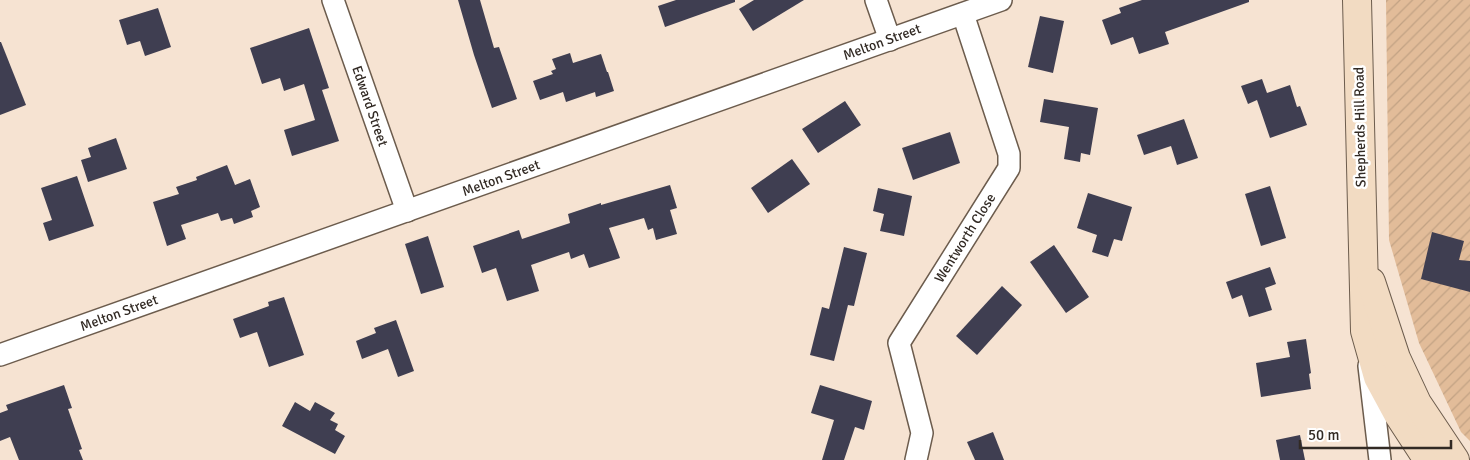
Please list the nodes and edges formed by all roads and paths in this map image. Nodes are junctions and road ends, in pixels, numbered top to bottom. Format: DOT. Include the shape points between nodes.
graph roads {
  1 [pos="334,0"];
  2 [pos="876,0"];
  3 [pos="1001,0"];
  4 [pos="1357,0"];
  5 [pos="963,14"];
  6 [pos="890,40"];
  7 [pos="407,211"];
  8 [pos="1362,255"];
  9 [pos="1364,330"];
  10 [pos="0,355"];
  11 [pos="916,460"];
  12 [pos="1380,460"];
  13 [pos="1428,460"];
  14 [pos="1455,460"];
  1 -- 7 [label="street, Edward Street"];
  2 -- 6 [label="street"];
  3 -- 5 [label="street, Melton Street"];
  4 -- 8 [label="main road, Shepherds Hill Road"];
  5 -- 6 [label="street, Melton Street"];
  5 -- 11 [label="street, Wentworth Close" via="1009,154 1009,168 899,343 922,433"];
  6 -- 7 [label="street, Melton Street"];
  7 -- 10 [label="street, Melton Street"];
  8 -- 9 [label="main road, Shepherds Hill Road"];
  8 -- 14 [label="main road, Shepherds Hill Road" via="1396,358 1417,403"];
  9 -- 12 [label="street"];
  9 -- 13 [label="main road, Shepherds Hill Road" via="1378,377"];
}
